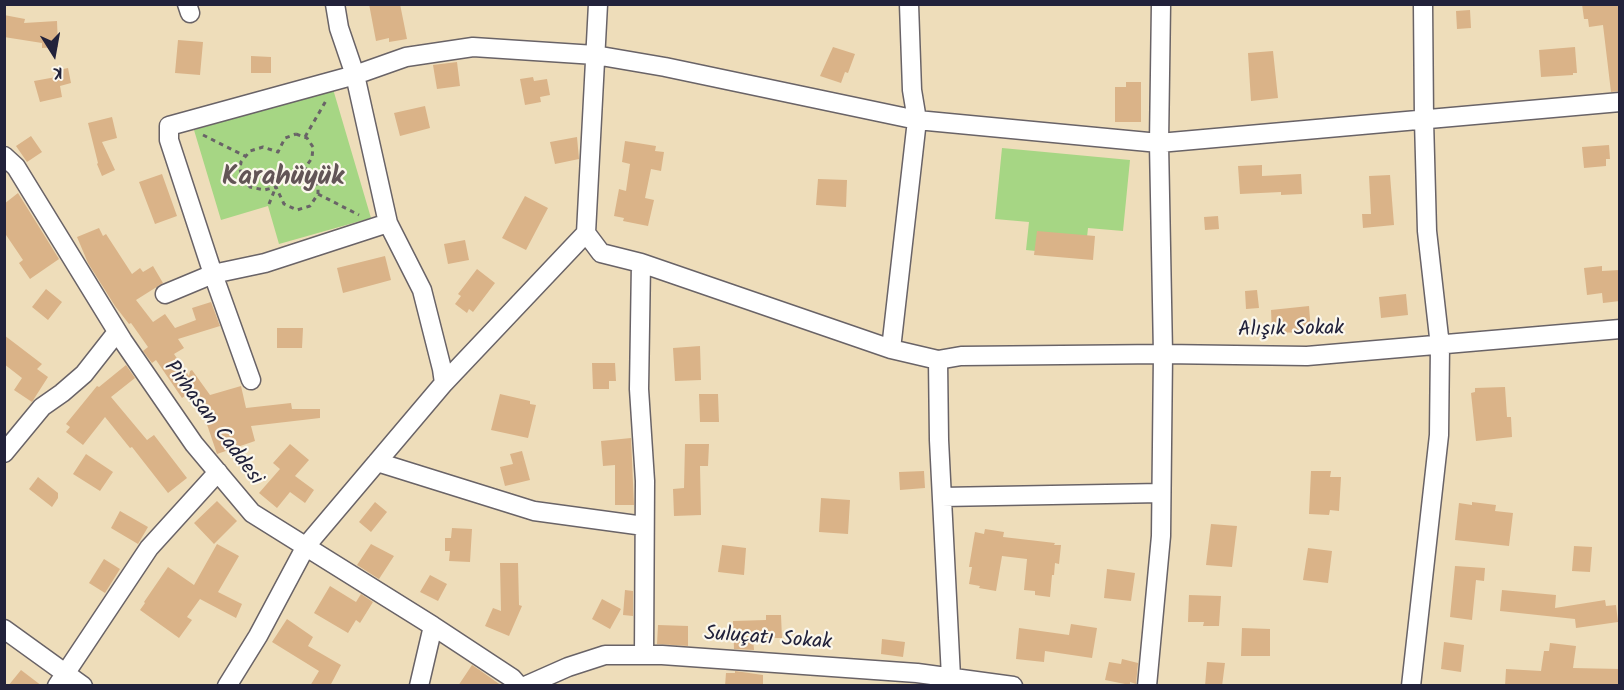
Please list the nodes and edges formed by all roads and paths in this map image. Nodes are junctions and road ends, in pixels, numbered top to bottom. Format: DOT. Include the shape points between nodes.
graph roads {
  1 [pos="335,4"];
  2 [pos="598,4"];
  3 [pos="909,4"];
  4 [pos="1161,4"];
  5 [pos="1423,4"];
  6 [pos="595,55"];
  7 [pos="347,77"];
  8 [pos="1620,102"];
  9 [pos="917,120"];
  10 [pos="1424,120"];
  11 [pos="179,124"];
  12 [pos="305,137"];
  13 [pos="1160,143"];
  14 [pos="4,156"];
  15 [pos="244,156"];
  16 [pos="276,187"];
  17 [pos="318,194"];
  18 [pos="269,204"];
  19 [pos="384,224"];
  20 [pos="586,233"];
  21 [pos="641,263"];
  22 [pos="213,274"];
  23 [pos="165,294"];
  24 [pos="1620,329"];
  25 [pos="117,332"];
  26 [pos="1440,346"];
  27 [pos="891,349"];
  28 [pos="1163,354"];
  29 [pos="938,360"];
  30 [pos="250,380"];
  31 [pos="444,383"];
  32 [pos="4,453"];
  33 [pos="377,462"];
  34 [pos="218,472"];
  35 [pos="1161,493"];
  36 [pos="942,497"];
  37 [pos="644,526"];
  38 [pos="306,546"];
  39 [pos="433,626"];
  40 [pos="4,629"];
  41 [pos="644,655"];
  42 [pos="951,677"];
  43 [pos="61,679"];
  44 [pos="83,686"];
  45 [pos="227,686"];
  46 [pos="419,686"];
  47 [pos="519,686"];
  48 [pos="525,686"];
  49 [pos="1013,686"];
  50 [pos="1147,686"];
  51 [pos="1411,686"];
  1 -- 7 [label="street"];
  2 -- 6 [label="street"];
  3 -- 9 [label="street"];
  4 -- 13 [label="street"];
  5 -- 10 [label="street"];
  6 -- 7 [label="street" via="473,48 406,57"];
  6 -- 9 [label="street"];
  6 -- 20 [label="street"];
  7 -- 11 [label="street"];
  7 -- 12 [label="path"];
  7 -- 19 [label="street"];
  8 -- 10 [label="street"];
  9 -- 13 [label="street"];
  9 -- 27 [label="street"];
  10 -- 13 [label="street"];
  10 -- 26 [label="street" via="1427,231"];
  11 -- 15 [label="path"];
  11 -- 22 [label="street" via="169,126 169,140"];
  12 -- 15 [label="path" via="287,137 278,152 263,147"];
  12 -- 17 [label="path" via="313,153 305,168 316,180"];
  13 -- 28 [label="street"];
  14 -- 25 [label="street, Pirhasan Caddesi" via="16,167"];
  15 -- 16 [label="path" via="240,169 245,182 257,189"];
  16 -- 17 [label="path" via="284,204 297,210 310,206"];
  16 -- 18 [label="path"];
  17 -- 19 [label="path"];
  19 -- 22 [label="street" via="265,263"];
  19 -- 31 [label="street" via="422,290"];
  20 -- 21 [label="street" via="601,253"];
  20 -- 31 [label="street"];
  21 -- 27 [label="street"];
  21 -- 37 [label="street" via="639,389"];
  22 -- 23 [label="street"];
  22 -- 30 [label="street"];
  24 -- 26 [label="street, Alışık Sokak"];
  25 -- 32 [label="street" via="84,374 42,407"];
  25 -- 34 [label="street, Pirhasan Caddesi" via="194,444"];
  26 -- 28 [label="street, Alışık Sokak" via="1307,356"];
  26 -- 51 [label="street" via="1438,435"];
  27 -- 29 [label="street"];
  28 -- 29 [label="street, Alışık Sokak" via="961,356"];
  28 -- 35 [label="street"];
  29 -- 36 [label="street"];
  31 -- 33 [label="street"];
  33 -- 37 [label="street" via="534,511"];
  33 -- 38 [label="street"];
  34 -- 38 [label="street, Pirhasan Caddesi" via="252,513"];
  34 -- 43 [label="street" via="150,548"];
  35 -- 36 [label="street"];
  35 -- 50 [label="street" via="1161,536"];
  36 -- 42 [label="street"];
  37 -- 41 [label="street"];
  38 -- 39 [label="street, Pirhasan Caddesi"];
  38 -- 45 [label="street"];
  39 -- 46 [label="street"];
  39 -- 47 [label="street, Pirhasan Caddesi"];
  40 -- 43 [label="street"];
  41 -- 42 [label="street, Suluçatı Sokak"];
  41 -- 48 [label="street, Suluçatı Sokak" via="605,655 568,666"];
  42 -- 49 [label="street, Suluçatı Sokak"];
  43 -- 44 [label="street"];
}
